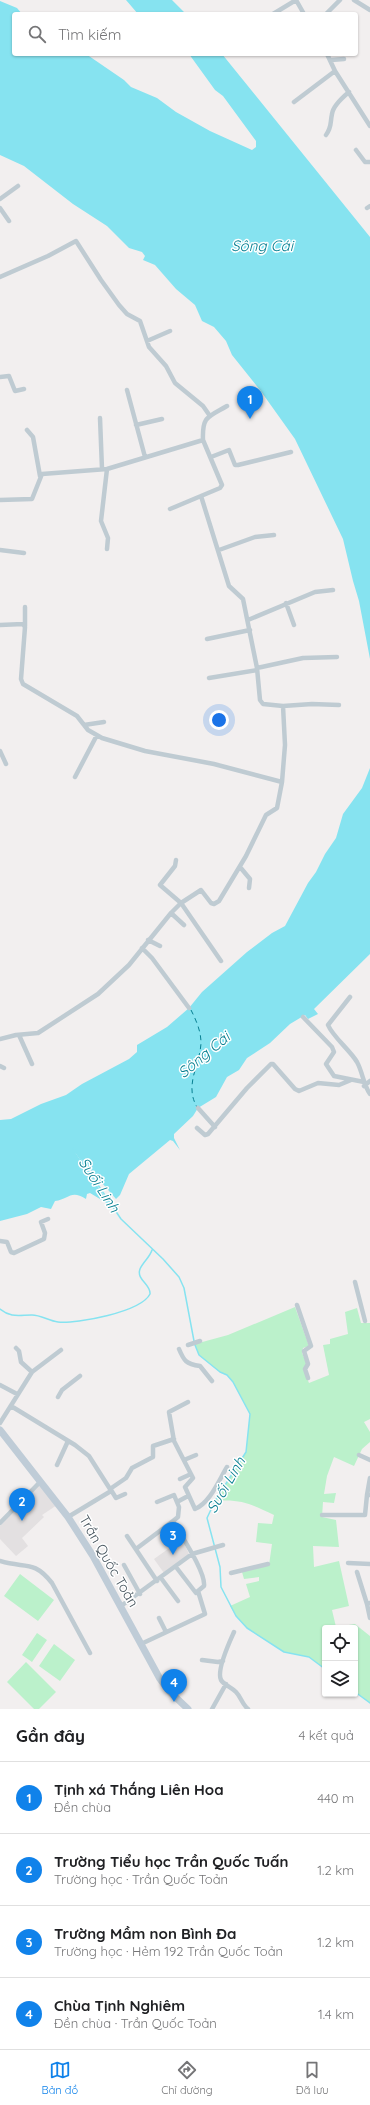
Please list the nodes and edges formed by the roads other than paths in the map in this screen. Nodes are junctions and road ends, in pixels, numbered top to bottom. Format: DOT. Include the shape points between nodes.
graph roads {
  1 [pos="296,0"];
  2 [pos="340,0"];
  3 [pos="354,0"];
  4 [pos="370,10"];
  5 [pos="277,12"];
  6 [pos="303,12"];
  7 [pos="328,12"];
  8 [pos="328,56"];
  9 [pos="331,60"];
  10 [pos="344,60"];
  11 [pos="335,71"];
  12 [pos="349,92"];
  13 [pos="294,102"];
  14 [pos="370,112"];
  15 [pos="364,115"];
  16 [pos="370,126"];
  17 [pos="326,135"];
  18 [pos="356,150"];
  19 [pos="370,162"];
  20 [pos="18,186"];
  21 [pos="0,199"];
  22 [pos="0,208"];
  23 [pos="9,221"];
  24 [pos="0,277"];
  25 [pos="170,331"];
  26 [pos="147,341"];
  27 [pos="0,377"];
  28 [pos="24,389"];
  29 [pos="127,390"];
  30 [pos="227,406"];
  31 [pos="210,416"];
  32 [pos="100,418"];
  33 [pos="162,419"];
  34 [pos="136,425"];
  35 [pos="27,430"];
  36 [pos="203,440"];
  37 [pos="291,452"];
  38 [pos="211,457"];
  39 [pos="145,458"];
  40 [pos="104,469"];
  41 [pos="40,476"];
  42 [pos="201,496"];
  43 [pos="0,500"];
  44 [pos="170,509"];
  45 [pos="274,535"];
  46 [pos="107,549"];
  47 [pos="0,550"];
  48 [pos="219,550"];
  49 [pos="24,552"];
  50 [pos="333,590"];
  51 [pos="286,603"];
  52 [pos="25,607"];
  53 [pos="248,620"];
  54 [pos="0,625"];
  55 [pos="294,625"];
  56 [pos="24,626"];
  57 [pos="250,630"];
  58 [pos="208,639"];
  59 [pos="337,657"];
  60 [pos="257,669"];
  61 [pos="209,678"];
  62 [pos="283,706"];
  63 [pos="339,706"];
  64 [pos="104,722"];
  65 [pos="84,725"];
  66 [pos="96,735"];
  67 [pos="0,751"];
  68 [pos="6,764"];
  69 [pos="75,777"];
  70 [pos="282,782"];
  71 [pos="176,860"];
  72 [pos="240,867"];
  73 [pos="250,888"];
  74 [pos="181,903"];
  75 [pos="171,913"];
  76 [pos="184,925"];
  77 [pos="148,940"];
  78 [pos="160,946"];
  79 [pos="142,948"];
  80 [pos="221,962"];
  81 [pos="350,997"];
  82 [pos="189,1008"];
  83 [pos="303,1017"];
  84 [pos="19,1035"];
  85 [pos="0,1039"];
  86 [pos="32,1064"];
  87 [pos="351,1080"];
  88 [pos="370,1081"];
  89 [pos="364,1084"];
  90 [pos="370,1094"];
  91 [pos="198,1108"];
  92 [pos="215,1127"];
  93 [pos="197,1128"];
  94 [pos="48,1219"];
  95 [pos="0,1241"];
  96 [pos="355,1282"];
  97 [pos="297,1305"];
  98 [pos="365,1322"];
  99 [pos="200,1341"];
  100 [pos="188,1345"];
  101 [pos="16,1348"];
  102 [pos="179,1349"];
  103 [pos="61,1350"];
  104 [pos="32,1372"];
  105 [pos="80,1376"];
  106 [pos="308,1378"];
  107 [pos="212,1381"];
  108 [pos="0,1385"];
  109 [pos="17,1394"];
  110 [pos="58,1398"];
  111 [pos="188,1402"];
  112 [pos="11,1406"];
  113 [pos="0,1423"];
  114 [pos="0,1430"];
  115 [pos="174,1439"];
  116 [pos="68,1442"];
  117 [pos="196,1455"];
  118 [pos="359,1455"];
  119 [pos="184,1460"];
  120 [pos="370,1460"];
  121 [pos="57,1465"];
  122 [pos="227,1467"];
  123 [pos="191,1474"];
  124 [pos="370,1478"];
  125 [pos="41,1480"];
  126 [pos="180,1480"];
  127 [pos="111,1489"];
  128 [pos="125,1494"];
  129 [pos="369,1495"];
  130 [pos="188,1496"];
  131 [pos="157,1502"];
  132 [pos="177,1502"];
  133 [pos="322,1515"];
  134 [pos="68,1517"];
  135 [pos="173,1521"];
  136 [pos="0,1523"];
  137 [pos="127,1536"];
  138 [pos="220,1545"];
  139 [pos="136,1549"];
  140 [pos="192,1554"];
  141 [pos="0,1561"];
  142 [pos="348,1563"];
  143 [pos="268,1564"];
  144 [pos="370,1564"];
  145 [pos="124,1565"];
  146 [pos="176,1567"];
  147 [pos="357,1572"];
  148 [pos="231,1573"];
  149 [pos="159,1580"];
  150 [pos="198,1591"];
  151 [pos="140,1594"];
  152 [pos="178,1601"];
  153 [pos="368,1603"];
  154 [pos="121,1606"];
  155 [pos="159,1618"];
  156 [pos="370,1618"];
  157 [pos="166,1632"];
  158 [pos="234,1632"];
  159 [pos="140,1644"];
  160 [pos="90,1653"];
  161 [pos="202,1660"];
  162 [pos="223,1661"];
  163 [pos="226,1684"];
  164 [pos="188,1709"];
  165 [pos="212,1709"];
  166 [pos="248,1709"];
  1 -- 5 [label="street"];
  1 -- 6 [label="street"];
  2 -- 7 [label="street"];
  3 -- 4 [label="street"];
  8 -- 9 [label="street"];
  9 -- 10 [label="street"];
  9 -- 11 [label="street"];
  11 -- 12 [label="street"];
  11 -- 13 [label="street"];
  12 -- 15 [label="street"];
  12 -- 17 [label="street" via="341,98 332,112 331,129"];
  14 -- 15 [label="street"];
  15 -- 16 [label="street"];
  18 -- 19 [label="street" via="365,162"];
  20 -- 21 [label="street"];
  22 -- 23 [label="street"];
  24 -- 26 [label="street" via="76,241 119,305 127,314 140,321"];
  25 -- 26 [label="street"];
  26 -- 31 [label="street" via="178,386 203,406"];
  27 -- 28 [label="street" via="9,376 14,391"];
  29 -- 34 [label="street"];
  30 -- 31 [label="street"];
  31 -- 36 [label="street" via="203,423"];
  32 -- 40 [label="street"];
  33 -- 34 [label="street"];
  34 -- 39 [label="street"];
  35 -- 41 [label="street" via="32,437"];
  36 -- 38 [label="street"];
  36 -- 39 [label="street"];
  37 -- 38 [label="street" via="238,465 234,463 229,450"];
  38 -- 42 [label="street" via="222,485"];
  39 -- 40 [label="street"];
  40 -- 41 [label="street"];
  40 -- 46 [label="street" via="101,521 108,538"];
  41 -- 43 [label="street" via="32,499"];
  42 -- 44 [label="street"];
  42 -- 48 [label="street"];
  45 -- 48 [label="street" via="255,537"];
  47 -- 49 [label="street"];
  48 -- 53 [label="street" via="229,586 241,595"];
  50 -- 51 [label="street" via="319,591"];
  51 -- 53 [label="street"];
  51 -- 55 [label="street"];
  52 -- 56 [label="street"];
  53 -- 57 [label="street"];
  54 -- 56 [label="street"];
  56 -- 65 [label="street" via="21,679 23,684 77,716"];
  57 -- 58 [label="street"];
  57 -- 60 [label="street"];
  59 -- 60 [label="street" via="303,658"];
  60 -- 61 [label="street"];
  60 -- 62 [label="street" via="259,697 262,702"];
  62 -- 63 [label="street"];
  62 -- 70 [label="street" via="285,745"];
  64 -- 65 [label="street"];
  65 -- 66 [label="street"];
  66 -- 69 [label="street"];
  66 -- 70 [label="street" via="145,751 214,764"];
  67 -- 68 [label="street"];
  70 -- 72 [label="street" via="277,808 266,815"];
  71 -- 74 [label="street" via="175,866 160,885"];
  72 -- 73 [label="street" via="250,879"];
  72 -- 74 [label="street" via="219,901 211,903 201,890"];
  74 -- 75 [label="street"];
  74 -- 80 [label="street"];
  75 -- 76 [label="street"];
  75 -- 77 [label="street"];
  77 -- 78 [label="street"];
  77 -- 79 [label="street"];
  79 -- 82 [label="street"];
  79 -- 84 [label="street" via="112,983 81,1007 38,1034"];
  81 -- 89 [label="street" via="328,1025 356,1061 362,1072"];
  83 -- 87 [label="street" via="332,1047 334,1052 326,1064 329,1070 336,1077"];
  84 -- 85 [label="street"];
  84 -- 86 [label="street"];
  87 -- 89 [label="street"];
  87 -- 92 [label="street" via="339,1085 318,1083 299,1091 271,1064"];
  88 -- 89 [label="street"];
  89 -- 90 [label="street"];
  91 -- 92 [label="street"];
  92 -- 93 [label="street" via="205,1135"];
  94 -- 95 [label="street" via="41,1222 45,1233 44,1239 13,1254 7,1242"];
  96 -- 98 [label="street"];
  97 -- 106 [label="street" via="310,1346 304,1351 308,1364 305,1370"];
  99 -- 100 [label="street"];
  101 -- 104 [label="street" via="21,1362"];
  102 -- 107 [label="street" via="183,1361 200,1366"];
  103 -- 104 [label="street"];
  104 -- 109 [label="street"];
  105 -- 110 [label="street" via="62,1390"];
  108 -- 109 [label="street"];
  109 -- 112 [label="street"];
  111 -- 115 [label="street" via="169,1412"];
  112 -- 113 [label="street"];
  112 -- 116 [label="street"];
  114 -- 125 [label="main road, Trần Quốc Toản"];
  115 -- 119 [label="street"];
  115 -- 127 [label="street" via="153,1446 153,1458 132,1468 126,1478"];
  116 -- 121 [label="street"];
  116 -- 127 [label="street" via="89,1456"];
  117 -- 119 [label="street"];
  118 -- 120 [label="street"];
  119 -- 123 [label="street"];
  122 -- 130 [label="street" via="201,1506 195,1509"];
  123 -- 126 [label="street"];
  123 -- 130 [label="street" via="193,1480 185,1487"];
  124 -- 129 [label="street"];
  125 -- 134 [label="main road, Trần Quốc Toản"];
  125 -- 136 [label="street"];
  127 -- 128 [label="street" via="116,1498"];
  127 -- 134 [label="street"];
  129 -- 133 [label="street" via="365,1515"];
  130 -- 132 [label="street"];
  131 -- 132 [label="street" via="172,1494"];
  132 -- 135 [label="street" via="179,1514"];
  134 -- 154 [label="main road, Trần Quốc Toản"];
  135 -- 139 [label="street"];
  135 -- 140 [label="street"];
  137 -- 139 [label="street"];
  138 -- 140 [label="street"];
  139 -- 149 [label="street"];
  140 -- 146 [label="street"];
  140 -- 150 [label="street" via="204,1580 204,1586"];
  141 -- 160 [label="street" via="31,1566 44,1573"];
  142 -- 144 [label="street"];
  143 -- 148 [label="street"];
  145 -- 151 [label="street"];
  146 -- 149 [label="street"];
  146 -- 150 [label="street" via="196,1592"];
  147 -- 153 [label="street"];
  149 -- 151 [label="street"];
  149 -- 152 [label="street"];
  150 -- 157 [label="street" via="205,1614"];
  151 -- 154 [label="street"];
  153 -- 156 [label="street"];
  154 -- 159 [label="main road, Trần Quốc Toản"];
  155 -- 157 [label="street"];
  157 -- 159 [label="street"];
  158 -- 162 [label="street"];
  159 -- 164 [label="main road, Trần Quốc Toản" via="160,1679"];
  161 -- 162 [label="street"];
  162 -- 163 [label="street" via="220,1676"];
  163 -- 165 [label="street"];
  163 -- 166 [label="street" via="237,1693"];
}
